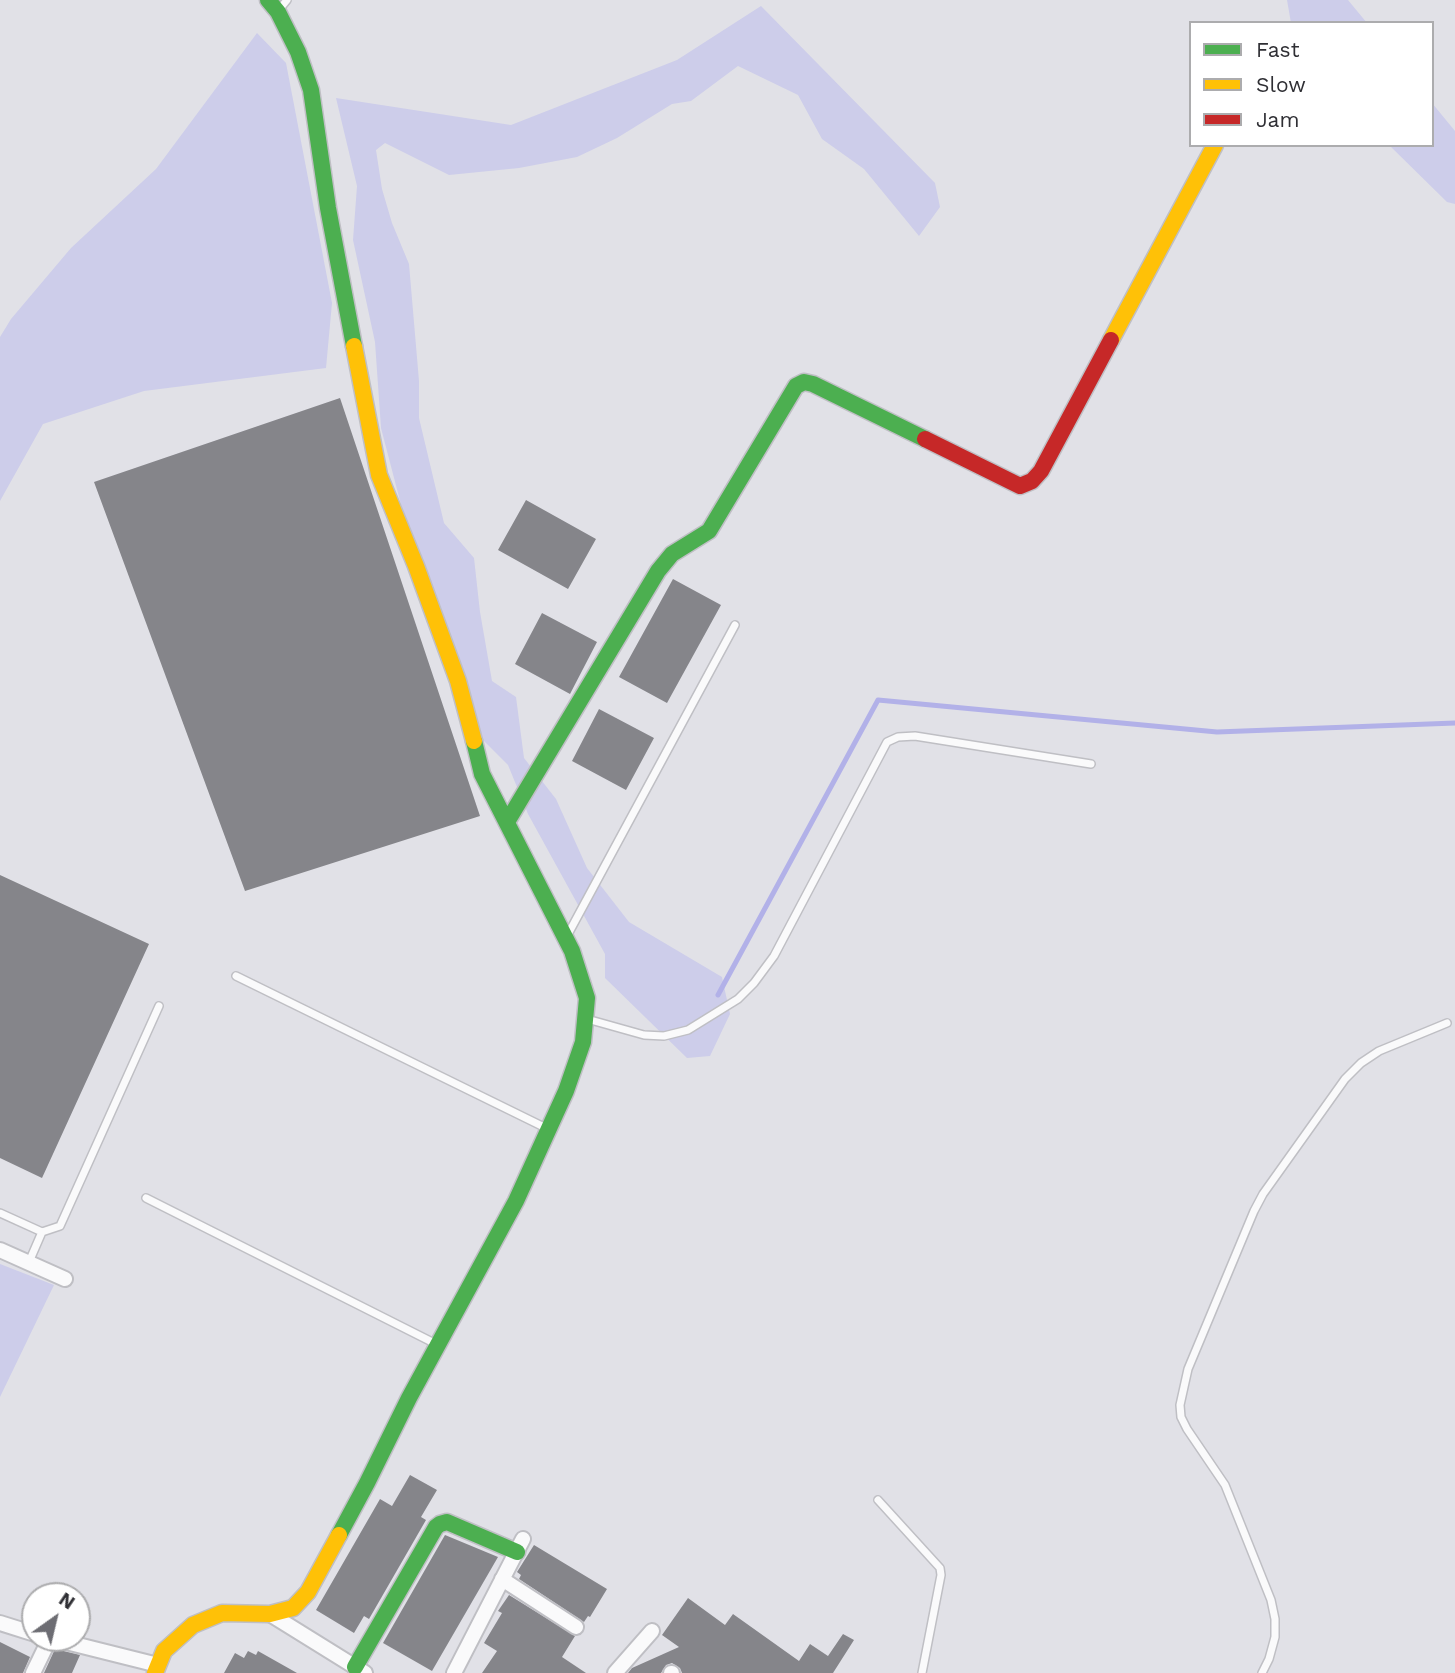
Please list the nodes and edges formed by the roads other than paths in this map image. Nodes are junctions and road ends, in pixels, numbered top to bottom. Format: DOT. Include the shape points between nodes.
graph roads {
  1 [pos="278,4"];
  2 [pos="1214,147"];
  3 [pos="735,625"];
  4 [pos="1091,764"];
  5 [pos="507,821"];
  6 [pos="566,939"];
  7 [pos="236,976"];
  8 [pos="159,1006"];
  9 [pos="585,1019"];
  10 [pos="1447,1023"];
  11 [pos="549,1129"];
  12 [pos="146,1198"];
  13 [pos="0,1213"];
  14 [pos="43,1232"];
  15 [pos="0,1250"];
  16 [pos="29,1262"];
  17 [pos="65,1279"];
  18 [pos="438,1344"];
  19 [pos="877,1500"];
  20 [pos="520,1545"];
  21 [pos="502,1579"];
  22 [pos="270,1614"];
  23 [pos="0,1623"];
  24 [pos="576,1628"];
  25 [pos="21,1630"];
  26 [pos="652,1631"];
  27 [pos="91,1650"];
  28 [pos="43,1652"];
  29 [pos="156,1669"];
  30 [pos="360,1670"];
  31 [pos="33,1673"];
  32 [pos="454,1673"];
  33 [pos="615,1673"];
  34 [pos="922,1673"];
  35 [pos="1262,1673"];
  1 -- 5 [label="street" via="310,90 379,475 458,681 482,774"];
  2 -- 5 [label="street" via="1032,481 1020,486 813,384 796,386 709,531 672,554 657,571"];
  3 -- 6 [label="lane"];
  4 -- 9 [label="lane" via="915,736 887,742 774,956 738,999 688,1030 663,1036"];
  5 -- 6 [label="street"];
  6 -- 9 [label="street" via="587,998"];
  7 -- 11 [label="lane"];
  8 -- 14 [label="lane" via="60,1226"];
  9 -- 11 [label="street" via="583,1042"];
  10 -- 35 [label="lane" via="1379,1051 1345,1079 1254,1212 1188,1369 1181,1417 1225,1485 1271,1600 1275,1637"];
  11 -- 18 [label="street"];
  12 -- 18 [label="lane"];
  13 -- 14 [label="lane"];
  14 -- 16 [label="lane"];
  15 -- 16 [label="street"];
  16 -- 17 [label="street"];
  18 -- 22 [label="street" via="308,1592 293,1608"];
  19 -- 34 [label="lane" via="940,1568"];
  20 -- 21 [label="street"];
  20 -- 30 [label="street" via="447,1522 436,1527"];
  21 -- 24 [label="street"];
  21 -- 32 [label="street"];
  22 -- 29 [label="street" via="222,1614 193,1625 164,1651"];
  22 -- 30 [label="street"];
  23 -- 25 [label="street"];
  26 -- 33 [label="street"];
  27 -- 29 [label="street"];
  28 -- 31 [label="street"];
}
